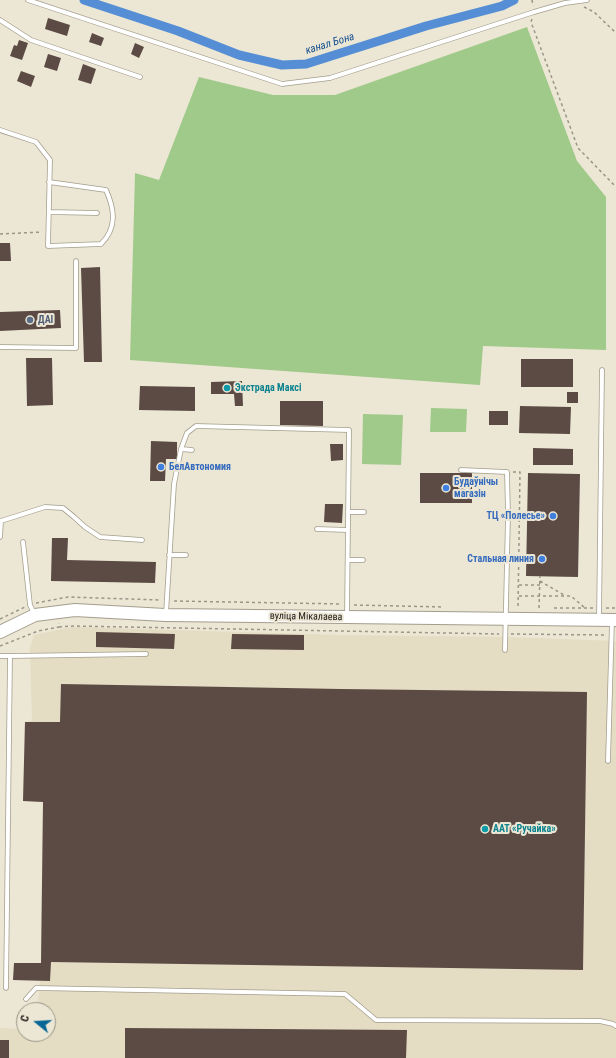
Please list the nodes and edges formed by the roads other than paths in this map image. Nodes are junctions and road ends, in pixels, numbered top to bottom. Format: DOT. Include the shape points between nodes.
graph roads {
  1 [pos="28,0"];
  2 [pos="586,0"];
  3 [pos="0,20"];
  4 [pos="140,77"];
  5 [pos="0,130"];
  6 [pos="49,182"];
  7 [pos="49,212"];
  8 [pos="97,213"];
  9 [pos="76,261"];
  10 [pos="0,347"];
  11 [pos="602,370"];
  12 [pos="181,449"];
  13 [pos="192,450"];
  14 [pos="461,470"];
  15 [pos="348,512"];
  16 [pos="364,512"];
  17 [pos="317,529"];
  18 [pos="348,530"];
  19 [pos="0,537"];
  20 [pos="142,540"];
  21 [pos="23,542"];
  22 [pos="169,555"];
  23 [pos="186,555"];
  24 [pos="348,560"];
  25 [pos="363,560"];
  26 [pos="33,610"];
  27 [pos="505,614"];
  28 [pos="599,614"];
  29 [pos="165,615"];
  30 [pos="615,616"];
  31 [pos="347,618"];
  32 [pos="0,632"];
  33 [pos="505,650"];
  34 [pos="146,654"];
  35 [pos="0,656"];
  36 [pos="10,656"];
  37 [pos="608,761"];
  38 [pos="6,988"];
  39 [pos="26,999"];
  40 [pos="616,1026"];
  1 -- 2 [label="lane" via="282,84 330,78 534,12"];
  3 -- 4 [label="lane" via="31,40"];
  5 -- 6 [label="lane" via="36,142 50,160"];
  6 -- 7 [label="lane"];
  6 -- 7 [label="lane" via="106,190 114,217 109,236 101,244 48,246"];
  7 -- 8 [label="lane"];
  9 -- 10 [label="lane" via="76,348"];
  11 -- 28 [label="lane"];
  12 -- 13 [label="lane"];
  12 -- 15 [label="lane" via="187,433 196,426 349,430"];
  12 -- 22 [label="lane" via="174,484"];
  14 -- 27 [label="lane" via="507,472"];
  15 -- 16 [label="lane"];
  15 -- 18 [label="lane"];
  17 -- 18 [label="lane"];
  18 -- 24 [label="lane"];
  19 -- 20 [label="lane" via="1,521 45,507 63,508 85,528 100,537"];
  21 -- 26 [label="lane"];
  22 -- 23 [label="lane"];
  22 -- 29 [label="lane"];
  24 -- 25 [label="lane"];
  24 -- 31 [label="lane"];
  26 -- 29 [label="main road, вуліца Мікалаева"];
  26 -- 32 [label="main road, вуліца Мікалаева"];
  27 -- 28 [label="main road, вуліца Мікалаева"];
  27 -- 31 [label="main road, вуліца Мікалаева"];
  27 -- 33 [label="lane"];
  28 -- 30 [label="main road, вуліца Мікалаева"];
  29 -- 31 [label="main road, вуліца Мікалаева"];
  30 -- 37 [label="lane" via="612,635"];
  34 -- 36 [label="lane"];
  35 -- 36 [label="lane"];
  36 -- 38 [label="lane"];
  39 -- 40 [label="lane" via="36,988 345,994 376,1020 600,1021"];
}
